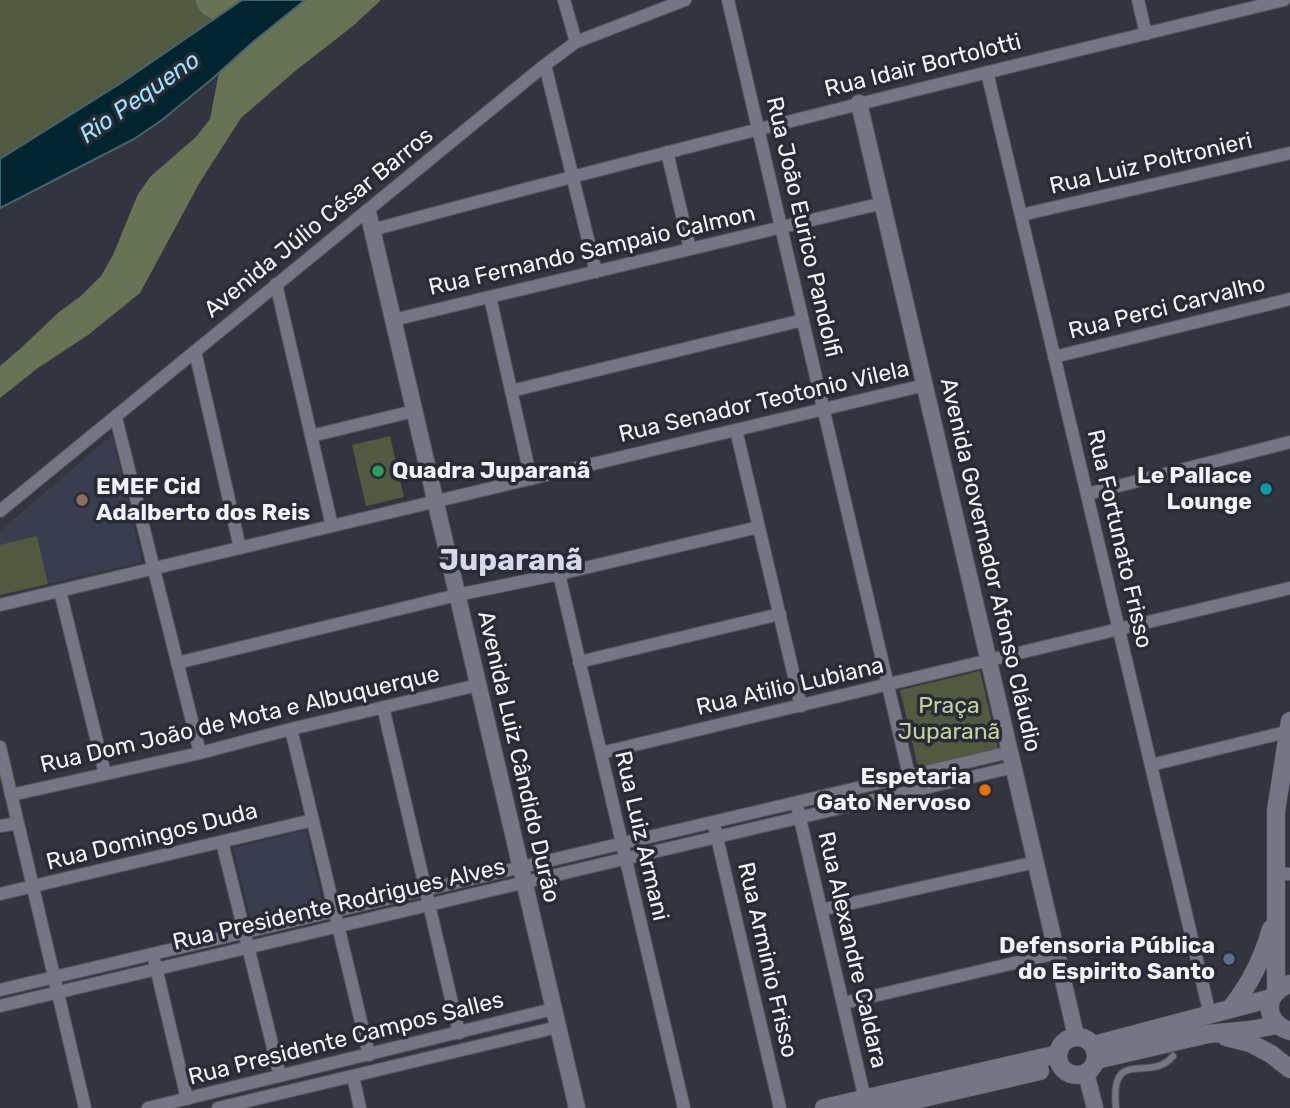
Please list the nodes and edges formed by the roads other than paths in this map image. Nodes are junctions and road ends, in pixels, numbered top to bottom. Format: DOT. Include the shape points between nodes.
graph roads {
  1 [pos="564,0"];
  2 [pos="685,0"];
  3 [pos="728,0"];
  4 [pos="1138,0"];
  5 [pos="1284,0"];
  6 [pos="1146,34"];
  7 [pos="576,42"];
  8 [pos="545,65"];
  9 [pos="987,72"];
  10 [pos="859,103"];
  11 [pos="758,128"];
  12 [pos="667,152"];
  13 [pos="1290,153"];
  14 [pos="573,176"];
  15 [pos="883,203"];
  16 [pos="368,212"];
  17 [pos="1021,215"];
  18 [pos="781,227"];
  19 [pos="372,230"];
  20 [pos="690,249"];
  21 [pos="596,272"];
  22 [pos="276,284"];
  23 [pos="490,297"];
  24 [pos="1290,299"];
  25 [pos="393,320"];
  26 [pos="803,320"];
  27 [pos="195,351"];
  28 [pos="1054,357"];
  29 [pos="925,385"];
  30 [pos="511,391"];
  31 [pos="824,409"];
  32 [pos="414,411"];
  33 [pos="116,418"];
  34 [pos="736,430"];
  35 [pos="311,436"];
  36 [pos="1290,442"];
  37 [pos="531,479"];
  38 [pos="1087,494"];
  39 [pos="435,502"];
  40 [pos="0,511"];
  41 [pos="332,526"];
  42 [pos="759,527"];
  43 [pos="240,548"];
  44 [pos="154,569"];
  45 [pos="559,574"];
  46 [pos="1290,588"];
  47 [pos="60,591"];
  48 [pos="457,595"];
  49 [pos="0,606"];
  50 [pos="780,614"];
  51 [pos="1119,630"];
  52 [pos="989,661"];
  53 [pos="579,662"];
  54 [pos="177,663"];
  55 [pos="478,685"];
  56 [pos="888,685"];
  57 [pos="801,706"];
  58 [pos="383,707"];
  59 [pos="1289,728"];
  60 [pos="291,729"];
  61 [pos="0,747"];
  62 [pos="200,753"];
  63 [pos="601,753"];
  64 [pos="1012,760"];
  65 [pos="1151,765"];
  66 [pos="105,774"];
  67 [pos="909,776"];
  68 [pos="913,791"];
  69 [pos="11,795"];
  70 [pos="796,802"];
  71 [pos="800,818"];
  72 [pos="313,820"];
  73 [pos="713,822"];
  74 [pos="18,823"];
  75 [pos="0,826"];
  76 [pos="717,837"];
  77 [pos="222,842"];
  78 [pos="622,844"];
  79 [pos="625,859"];
  80 [pos="1036,862"];
  81 [pos="1282,874"];
  82 [pos="522,875"];
  83 [pos="32,887"];
  84 [pos="426,890"];
  85 [pos="0,894"];
  86 [pos="429,905"];
  87 [pos="821,910"];
  88 [pos="335,911"];
  89 [pos="1275,912"];
  90 [pos="338,926"];
  91 [pos="245,933"];
  92 [pos="248,947"];
  93 [pos="1057,953"];
  94 [pos="153,954"];
  95 [pos="157,969"];
  96 [pos="54,978"];
  97 [pos="0,990"];
  98 [pos="1279,991"];
  99 [pos="57,992"];
  100 [pos="844,1003"];
  101 [pos="0,1006"];
  102 [pos="1231,1008"];
  103 [pos="553,1009"];
  104 [pos="1210,1015"];
  105 [pos="558,1027"];
  106 [pos="1285,1032"];
  107 [pos="459,1033"];
  108 [pos="1208,1034"];
  109 [pos="1076,1036"];
  110 [pos="369,1055"];
  111 [pos="1173,1056"];
  112 [pos="1092,1059"];
  113 [pos="1060,1060"];
  114 [pos="1290,1069"];
  115 [pos="280,1076"];
  116 [pos="353,1076"];
  117 [pos="187,1099"];
  118 [pos="871,1105"];
  119 [pos="85,1108"];
  120 [pos="148,1108"];
  121 [pos="218,1108"];
  122 [pos="360,1108"];
  123 [pos="577,1108"];
  124 [pos="684,1108"];
  125 [pos="780,1108"];
  126 [pos="824,1108"];
  127 [pos="1095,1108"];
  128 [pos="1116,1108"];
  1 -- 7 [label="street"];
  2 -- 7 [label="street, Avenida Júlio César Barros"];
  3 -- 11 [label="street, Rua João Eurico Pandolfi"];
  4 -- 6 [label="street"];
  5 -- 6 [label="street, Rua Idair Bortolotti"];
  6 -- 9 [label="street, Rua Idair Bortolotti"];
  7 -- 8 [label="street, Avenida Júlio César Barros"];
  8 -- 14 [label="street"];
  8 -- 16 [label="street, Avenida Júlio César Barros"];
  9 -- 10 [label="street, Rua Idair Bortolotti"];
  9 -- 17 [label="street, Rua Fortunato Frisso"];
  10 -- 11 [label="street, Rua Idair Bortolotti"];
  10 -- 15 [label="street, Avenida Governador Afonso Cláudio"];
  11 -- 12 [label="street, Rua Idair Bortolotti"];
  11 -- 18 [label="street, Rua João Eurico Pandolfi"];
  12 -- 14 [label="street, Rua Idair Bortolotti"];
  12 -- 20 [label="street"];
  13 -- 17 [label="street, Rua Luiz Poltronieri"];
  14 -- 19 [label="street, Rua Idair Bortolotti"];
  14 -- 21 [label="street"];
  15 -- 18 [label="street, Rua Fernando Sampaio Calmon"];
  15 -- 29 [label="street, Avenida Governador Afonso Cláudio"];
  16 -- 19 [label="street, Avenida Luiz Cândido Durão"];
  16 -- 22 [label="street, Avenida Júlio César Barros"];
  17 -- 28 [label="street, Rua Fortunato Frisso"];
  18 -- 20 [label="street, Rua Fernando Sampaio Calmon"];
  18 -- 26 [label="street, Rua João Eurico Pandolfi"];
  19 -- 25 [label="street, Avenida Luiz Cândido Durão"];
  20 -- 21 [label="street, Rua Fernando Sampaio Calmon"];
  21 -- 23 [label="street, Rua Fernando Sampaio Calmon"];
  22 -- 27 [label="street, Avenida Júlio César Barros"];
  22 -- 35 [label="street"];
  23 -- 25 [label="street, Rua Fernando Sampaio Calmon"];
  23 -- 30 [label="street"];
  24 -- 28 [label="street, Rua Perci Carvalho"];
  25 -- 32 [label="street, Avenida Luiz Cândido Durão"];
  26 -- 30 [label="street"];
  26 -- 31 [label="street, Rua João Eurico Pandolfi"];
  27 -- 33 [label="street, Avenida Júlio César Barros"];
  27 -- 43 [label="street"];
  28 -- 38 [label="street, Rua Fortunato Frisso"];
  29 -- 31 [label="street, Rua Senador Teotonio Vilela"];
  29 -- 52 [label="street, Avenida Governador Afonso Cláudio"];
  30 -- 37 [label="street"];
  31 -- 34 [label="street, Rua Senador Teotonio Vilela"];
  31 -- 56 [label="street, Rua João Eurico Pandolfi"];
  32 -- 35 [label="street"];
  32 -- 39 [label="street, Avenida Luiz Cândido Durão"];
  33 -- 40 [label="street, Avenida Júlio César Barros"];
  33 -- 44 [label="street"];
  34 -- 37 [label="street, Rua Senador Teotonio Vilela"];
  34 -- 42 [label="street"];
  35 -- 41 [label="street"];
  36 -- 38 [label="street"];
  37 -- 39 [label="street, Rua Senador Teotonio Vilela"];
  38 -- 51 [label="street, Rua Fortunato Frisso"];
  39 -- 41 [label="street, Rua Senador Teotonio Vilela"];
  39 -- 48 [label="street, Avenida Luiz Cândido Durão"];
  41 -- 43 [label="street, Rua Senador Teotonio Vilela"];
  42 -- 45 [label="street"];
  42 -- 50 [label="street"];
  43 -- 44 [label="street, Rua Senador Teotonio Vilela"];
  44 -- 47 [label="street, Rua Senador Teotonio Vilela"];
  44 -- 54 [label="street"];
  45 -- 48 [label="street"];
  45 -- 53 [label="street, Rua Luiz Armani"];
  46 -- 51 [label="street, Rua Atilio Lubiana"];
  47 -- 49 [label="street, Rua Senador Teotonio Vilela"];
  47 -- 66 [label="street"];
  48 -- 54 [label="street"];
  48 -- 55 [label="street, Avenida Luiz Cândido Durão"];
  50 -- 53 [label="street"];
  50 -- 57 [label="street"];
  51 -- 52 [label="street, Rua Atilio Lubiana"];
  51 -- 65 [label="street, Rua Fortunato Frisso"];
  52 -- 56 [label="street, Rua Atilio Lubiana"];
  52 -- 64 [label="street, Avenida Governador Afonso Cláudio"];
  53 -- 63 [label="street, Rua Luiz Armani"];
  54 -- 62 [label="street"];
  55 -- 58 [label="street, Rua Dom João de Mota e Albuquerque"];
  55 -- 82 [label="street, Avenida Luiz Cândido Durão"];
  56 -- 57 [label="street, Rua Atilio Lubiana"];
  56 -- 67 [label="street, Rua João Eurico Pandolfi"];
  57 -- 63 [label="street, Rua Atilio Lubiana"];
  58 -- 60 [label="street, Rua Dom João de Mota e Albuquerque"];
  58 -- 84 [label="street"];
  59 -- 65 [label="street"];
  59 -- 81 [label="main road" via="1276,811"];
  60 -- 62 [label="street, Rua Dom João de Mota e Albuquerque"];
  60 -- 72 [label="street"];
  61 -- 69 [label="street"];
  62 -- 66 [label="street, Rua Dom João de Mota e Albuquerque"];
  63 -- 78 [label="street, Rua Luiz Armani"];
  64 -- 67 [label="street, Rua Presidente Rodrigues Alves"];
  64 -- 68 [label="street, Rua Presidente Rodrigues Alves"];
  64 -- 80 [label="street, Avenida Governador Afonso Cláudio"];
  65 -- 104 [label="street, Rua Fortunato Frisso"];
  66 -- 69 [label="street, Rua Dom João de Mota e Albuquerque"];
  67 -- 68 [label="street, Rua João Eurico Pandolfi"];
  67 -- 70 [label="street, Rua Presidente Rodrigues Alves"];
  68 -- 71 [label="street, Rua Presidente Rodrigues Alves"];
  69 -- 74 [label="street"];
  70 -- 71 [label="street, Rua Alexandre Caldara"];
  70 -- 73 [label="street, Rua Presidente Rodrigues Alves"];
  71 -- 76 [label="street, Rua Presidente Rodrigues Alves"];
  71 -- 87 [label="street, Rua Alexandre Caldara"];
  72 -- 77 [label="street, Rua Domingos Duda"];
  72 -- 88 [label="street"];
  73 -- 76 [label="street, Rua Arminio Frisso"];
  73 -- 78 [label="street, Rua Presidente Rodrigues Alves"];
  74 -- 75 [label="street"];
  74 -- 83 [label="street"];
  76 -- 79 [label="street, Rua Presidente Rodrigues Alves"];
  76 -- 125 [label="street, Rua Arminio Frisso"];
  77 -- 83 [label="street, Rua Domingos Duda"];
  77 -- 91 [label="street"];
  78 -- 79 [label="street, Rua Luiz Armani"];
  78 -- 82 [label="street, Rua Presidente Rodrigues Alves"];
  79 -- 82 [label="street, Rua Presidente Rodrigues Alves"];
  79 -- 124 [label="street, Rua Luiz Armani"];
  80 -- 87 [label="street"];
  80 -- 93 [label="street, Avenida Governador Afonso Cláudio"];
  81 -- 89 [label="main road"];
  82 -- 84 [label="street, Rua Presidente Rodrigues Alves"];
  82 -- 86 [label="street, Rua Presidente Rodrigues Alves"];
  82 -- 103 [label="street, Avenida Luiz Cândido Durão"];
  83 -- 85 [label="street, Rua Domingos Duda"];
  83 -- 96 [label="street"];
  84 -- 86 [label="street"];
  84 -- 88 [label="street, Rua Presidente Rodrigues Alves"];
  86 -- 90 [label="street, Rua Presidente Rodrigues Alves"];
  86 -- 107 [label="street"];
  87 -- 100 [label="street, Rua Alexandre Caldara"];
  88 -- 90 [label="street"];
  88 -- 91 [label="street, Rua Presidente Rodrigues Alves"];
  89 -- 98 [label="main road"];
  89 -- 102 [label="main road" via="1259,963"];
  90 -- 92 [label="street, Rua Presidente Rodrigues Alves"];
  90 -- 110 [label="street"];
  91 -- 92 [label="street"];
  91 -- 94 [label="street, Rua Presidente Rodrigues Alves"];
  92 -- 95 [label="street, Rua Presidente Rodrigues Alves"];
  92 -- 115 [label="street"];
  93 -- 100 [label="street"];
  93 -- 109 [label="street, Avenida Governador Afonso Cláudio"];
  94 -- 95 [label="street"];
  94 -- 96 [label="street, Rua Presidente Rodrigues Alves"];
  95 -- 99 [label="street, Rua Presidente Rodrigues Alves"];
  95 -- 117 [label="street"];
  96 -- 97 [label="street, Rua Presidente Rodrigues Alves"];
  96 -- 99 [label="street"];
  98 -- 102 [label="main road"];
  98 -- 106 [label="main road" via="1270,1012"];
  99 -- 101 [label="street, Rua Presidente Rodrigues Alves"];
  99 -- 119 [label="street"];
  100 -- 118 [label="street, Rua Alexandre Caldara"];
  102 -- 104 [label="main road"];
  103 -- 105 [label="street, Avenida Luiz Cândido Durão"];
  103 -- 107 [label="street, Rua Presidente Campos Salles"];
  104 -- 112 [label="main road"];
  105 -- 116 [label="street, Rua Presidente Campos Salles"];
  105 -- 123 [label="street, Avenida Luiz Cândido Durão"];
  106 -- 108 [label="main road"];
  107 -- 110 [label="street, Rua Presidente Campos Salles"];
  108 -- 112 [label="main road"];
  108 -- 114 [label="main road" via="1250,1043"];
  109 -- 112 [label="main road" via="1086,1038"];
  109 -- 113 [label="main road" via="1059,1049"];
  110 -- 115 [label="street, Rua Presidente Campos Salles"];
  111 -- 128 [label="lane" via="1163,1064 1122,1073 1114,1092"];
  112 -- 113 [label="main road" via="1081,1075 1070,1074"];
  112 -- 127 [label="street"];
  113 -- 118 [label="main road"];
  115 -- 117 [label="street, Rua Presidente Campos Salles"];
  116 -- 121 [label="street, Rua Presidente Campos Salles"];
  116 -- 122 [label="street"];
  117 -- 120 [label="street, Rua Presidente Campos Salles"];
  118 -- 126 [label="main road"];
}
